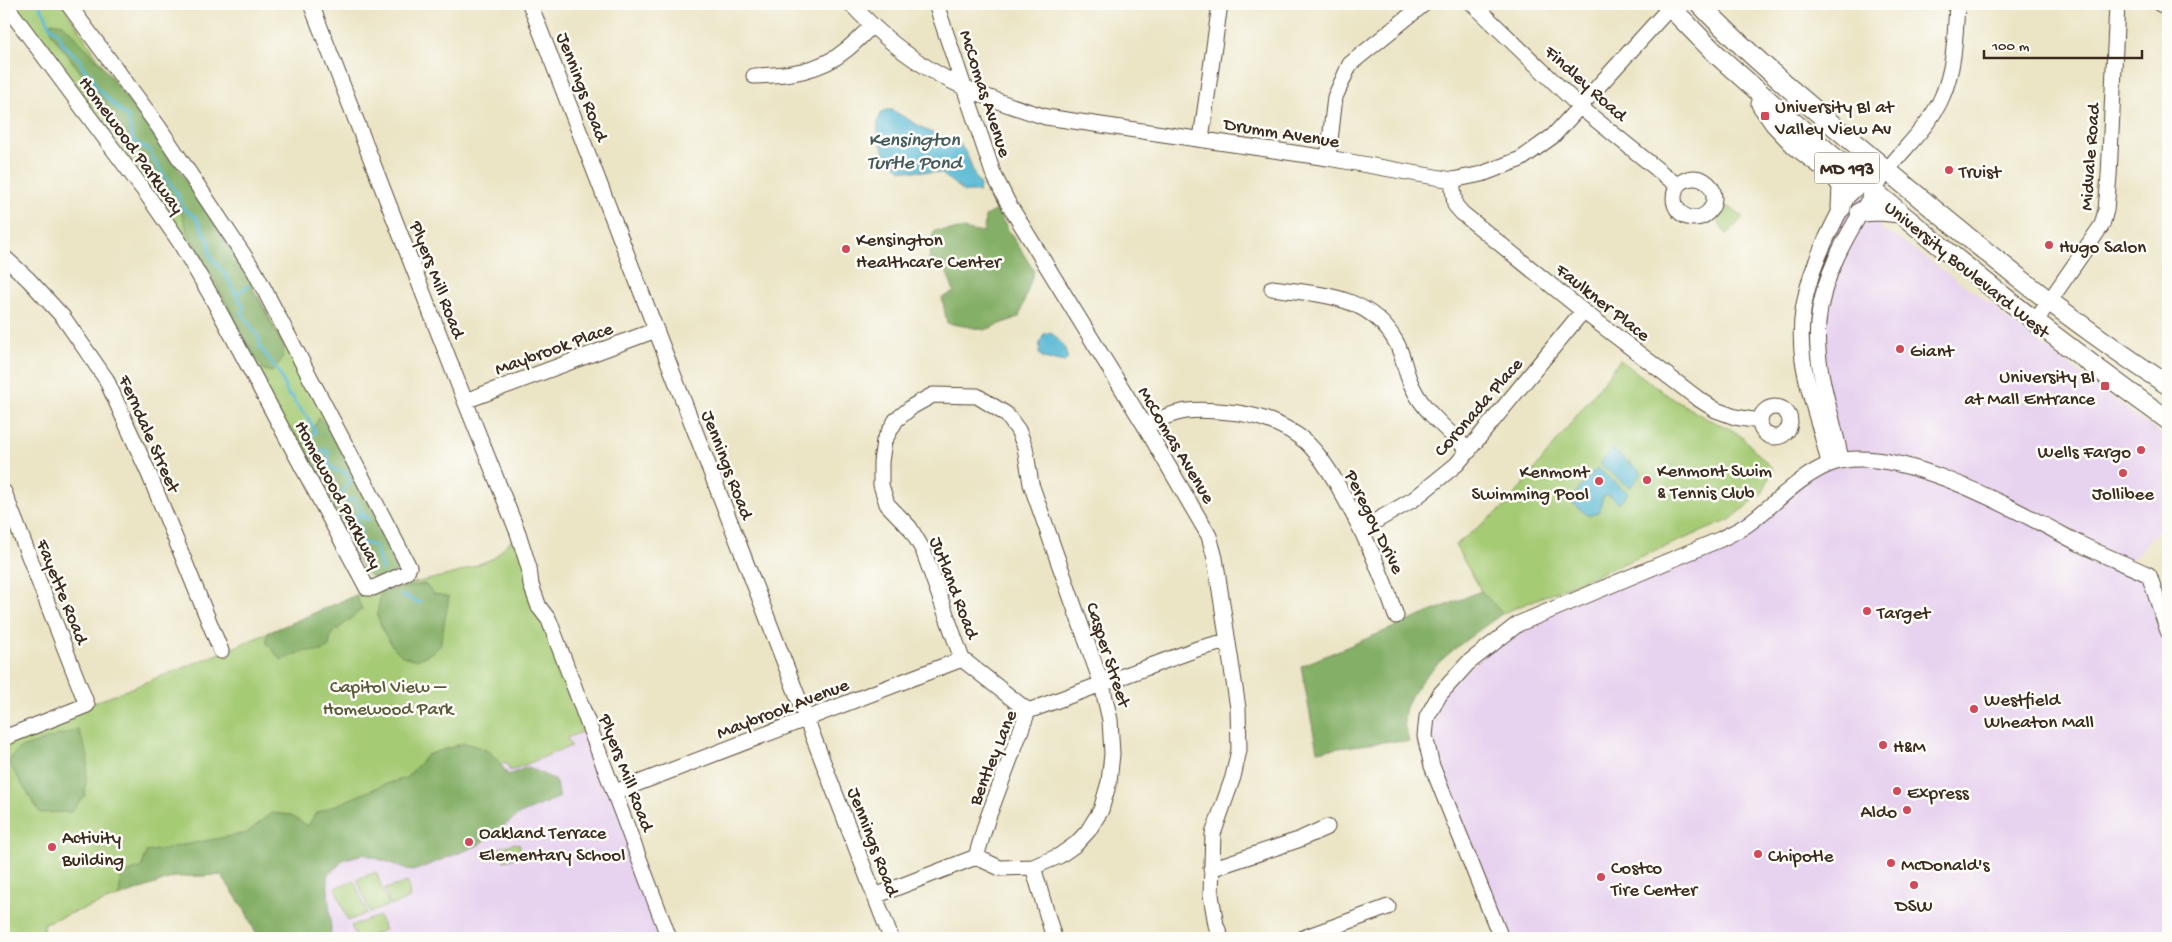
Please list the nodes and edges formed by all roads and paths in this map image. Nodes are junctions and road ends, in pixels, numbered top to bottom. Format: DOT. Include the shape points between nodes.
graph roads {
  1 [pos="5,4"];
  2 [pos="68,4"];
  3 [pos="312,4"];
  4 [pos="530,4"];
  5 [pos="851,4"];
  6 [pos="936,4"];
  7 [pos="1220,4"];
  8 [pos="1424,4"];
  9 [pos="1473,4"];
  10 [pos="1700,4"];
  11 [pos="1957,4"];
  12 [pos="2117,4"];
  13 [pos="2160,4"];
  14 [pos="1670,5"];
  15 [pos="2168,7"];
  16 [pos="872,26"];
  17 [pos="754,76"];
  18 [pos="1753,87"];
  19 [pos="965,89"];
  20 [pos="1580,107"];
  21 [pos="1201,139"];
  22 [pos="1328,158"];
  23 [pos="1887,170"];
  24 [pos="1452,180"];
  25 [pos="1678,186"];
  26 [pos="1870,187"];
  27 [pos="1841,208"];
  28 [pos="1860,212"];
  29 [pos="1900,213"];
  30 [pos="4,257"];
  31 [pos="1272,288"];
  32 [pos="2049,301"];
  33 [pos="1583,311"];
  34 [pos="2036,322"];
  35 [pos="656,330"];
  36 [pos="2168,385"];
  37 [pos="465,401"];
  38 [pos="994,406"];
  39 [pos="2168,420"];
  40 [pos="1759,421"];
  41 [pos="1145,426"];
  42 [pos="1469,451"];
  43 [pos="1835,462"];
  44 [pos="4,492"];
  45 [pos="1362,529"];
  46 [pos="1396,616"];
  47 [pos="2168,631"];
  48 [pos="1227,641"];
  49 [pos="221,651"];
  50 [pos="962,659"];
  51 [pos="1102,684"];
  52 [pos="1028,711"];
  53 [pos="806,718"];
  54 [pos="4,738"];
  55 [pos="616,792"];
  56 [pos="1327,827"];
  57 [pos="976,857"];
  58 [pos="1033,867"];
  59 [pos="1211,869"];
  60 [pos="875,896"];
  61 [pos="1388,907"];
  62 [pos="669,938"];
  63 [pos="891,938"];
  64 [pos="1054,938"];
  65 [pos="1221,938"];
  66 [pos="1303,938"];
  67 [pos="1501,938"];
  1 -- 2 [label="street, Homewood Parkway" via="179,241 367,588 406,574 409,567 255,272 158,126"];
  3 -- 37 [label="street, Plyers Mill Road"];
  4 -- 35 [label="street, Jennings Road"];
  5 -- 16 [label="street, Drumm Avenue"];
  6 -- 19 [label="street, McComas Avenue"];
  7 -- 21 [label="street"];
  8 -- 22 [label="street" via="1350,64 1335,97"];
  9 -- 20 [label="street, Findley Road"];
  10 -- 23 [label="main road, University Boulevard West / MD 193" via="1760,62"];
  11 -- 23 [label="street" via="1954,56 1942,97 1929,120"];
  12 -- 32 [label="street, Midvale Road" via="2106,210 2094,240"];
  13 -- 15 [label="street"];
  14 -- 18 [label="main road, University Boulevard West / MD 193" via="1722,60"];
  14 -- 20 [label="street, Drumm Avenue"];
  16 -- 17 [label="street" via="847,50 827,62 796,73"];
  16 -- 19 [label="street, Drumm Avenue" via="924,68"];
  18 -- 26 [label="main road, University Boulevard West / MD 193"];
  18 -- 27 [label="main road" via="1775,124 1796,146 1834,174 1842,186"];
  19 -- 21 [label="street, Drumm Avenue" via="1046,117"];
  19 -- 41 [label="street, McComas Avenue" via="993,173 1008,203"];
  20 -- 24 [label="street, Drumm Avenue" via="1553,136 1521,159 1482,174"];
  20 -- 25 [label="street, Findley Road"];
  21 -- 22 [label="street, Drumm Avenue"];
  22 -- 24 [label="street, Drumm Avenue"];
  23 -- 26 [label="street"];
  23 -- 32 [label="main road, University Boulevard West / MD 193"];
  24 -- 33 [label="street, Faulkner Place" via="1455,204 1462,213"];
  26 -- 27 [label="street" via="1851,193"];
  26 -- 28 [label="street"];
  26 -- 29 [label="main road, University Boulevard West / MD 193"];
  27 -- 43 [label="street" via="1809,280 1802,315 1803,359"];
  28 -- 29 [label="main road"];
  28 -- 43 [label="street" via="1824,290 1818,322 1817,352"];
  29 -- 34 [label="main road, University Boulevard West / MD 193"];
  30 -- 49 [label="street, Ferndale Street" via="63,317 106,379 149,474"];
  31 -- 42 [label="street" via="1344,299 1381,321 1397,343 1413,388 1424,406"];
  32 -- 34 [label="street, Midvale Road"];
  32 -- 36 [label="main road, University Boulevard West / MD 193" via="2108,346"];
  33 -- 40 [label="street, Faulkner Place" via="1662,373 1716,410"];
  33 -- 42 [label="street, Coronada Place"];
  34 -- 39 [label="main road, University Boulevard West / MD 193"];
  35 -- 37 [label="street, Maybrook Place"];
  35 -- 53 [label="street, Jennings Road"];
  37 -- 55 [label="street, Plyers Mill Road" via="529,568 543,592 549,620"];
  38 -- 50 [label="street, Jutland Road" via="977,396 933,395 896,420 884,441 881,462 881,485 887,504 910,528 923,550"];
  38 -- 51 [label="street, Casper Street" via="1006,414 1025,447 1031,484"];
  41 -- 45 [label="street, Peregoy Drive" via="1169,414 1202,409 1243,413 1282,425 1306,442 1331,473"];
  41 -- 48 [label="street, McComas Avenue" via="1209,536 1216,558"];
  42 -- 45 [label="street, Coronada Place" via="1414,499"];
  43 -- 47 [label="street" via="1869,459 1903,464 1940,476 2149,575"];
  43 -- 67 [label="street" via="1796,486 1746,526 1721,539 1518,624 1468,663 1440,694 1427,717 1425,736 1432,766"];
  44 -- 54 [label="street, Fayette Road" via="87,705"];
  45 -- 46 [label="street, Peregoy Drive"];
  48 -- 51 [label="street, Bentley Lane"];
  48 -- 59 [label="street, McComas Avenue" via="1238,708 1239,750 1234,777 1213,834"];
  50 -- 52 [label="street, Jutland Road"];
  50 -- 53 [label="street, Maybrook Avenue"];
  51 -- 52 [label="street, Bentley Lane"];
  51 -- 58 [label="street, Casper Street" via="1110,720 1112,754 1101,810 1076,844 1059,856"];
  52 -- 57 [label="street, Bentley Lane"];
  53 -- 55 [label="street, Maybrook Avenue"];
  53 -- 60 [label="street, Jennings Road"];
  55 -- 62 [label="street, Plyers Mill Road"];
  56 -- 59 [label="street"];
  57 -- 58 [label="street, Casper Street" via="1000,868"];
  57 -- 60 [label="street"];
  58 -- 64 [label="street"];
  59 -- 65 [label="street, McComas Avenue" via="1211,895"];
  60 -- 63 [label="street, Jennings Road"];
  61 -- 66 [label="street"];
}
